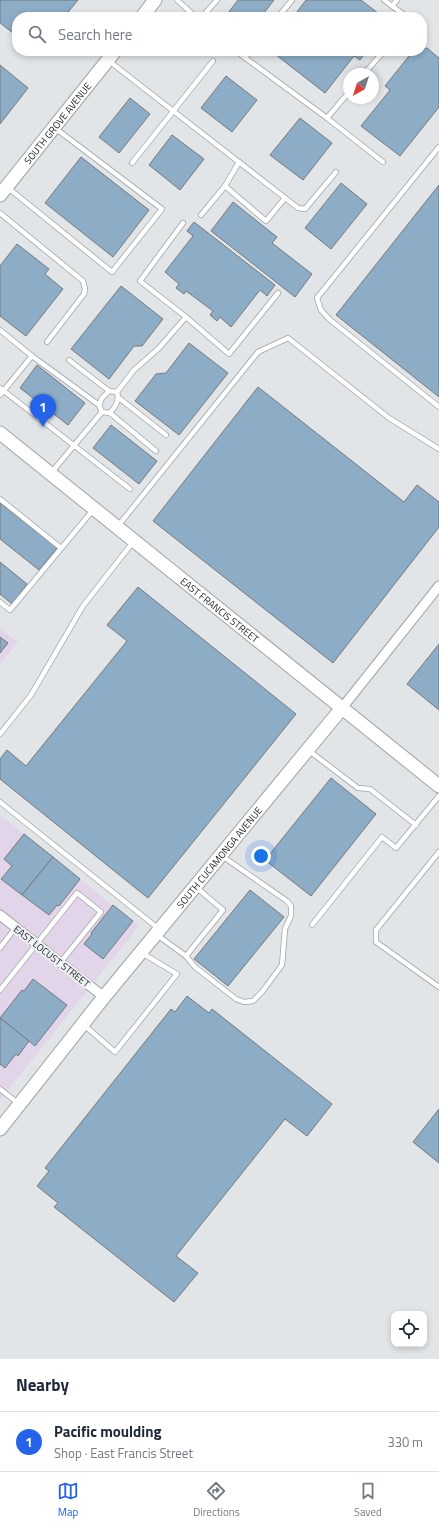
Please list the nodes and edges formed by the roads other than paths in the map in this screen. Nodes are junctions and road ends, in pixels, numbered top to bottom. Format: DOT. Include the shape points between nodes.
graph roads {
  1 [pos="155,0"];
  2 [pos="177,0"];
  3 [pos="217,0"];
  4 [pos="292,0"];
  5 [pos="384,0"];
  6 [pos="397,0"];
  7 [pos="392,6"];
  8 [pos="146,12"];
  9 [pos="190,12"];
  10 [pos="206,12"];
  11 [pos="282,12"];
  12 [pos="400,12"];
  13 [pos="110,56"];
  14 [pos="112,56"];
  15 [pos="242,56"];
  16 [pos="380,56"];
  17 [pos="245,58"];
  18 [pos="213,61"];
  19 [pos="369,68"];
  20 [pos="343,99"];
  21 [pos="174,111"];
  22 [pos="326,118"];
  23 [pos="54,127"];
  24 [pos="439,147"];
  25 [pos="132,162"];
  26 [pos="240,162"];
  27 [pos="383,162"];
  28 [pos="336,172"];
  29 [pos="224,186"];
  30 [pos="3,191"];
  31 [pos="285,198"];
  32 [pos="0,213"];
  33 [pos="201,215"];
  34 [pos="183,223"];
  35 [pos="278,293"];
  36 [pos="186,317"];
  37 [pos="0,330"];
  38 [pos="47,342"];
  39 [pos="32,356"];
  40 [pos="69,360"];
  41 [pos="1,391"];
  42 [pos="109,391"];
  43 [pos="117,392"];
  44 [pos="119,398"];
  45 [pos="99,405"];
  46 [pos="439,407"];
  47 [pos="102,412"];
  48 [pos="110,413"];
  49 [pos="0,433"];
  50 [pos="166,435"];
  51 [pos="74,445"];
  52 [pos="439,449"];
  53 [pos="156,451"];
  54 [pos="50,474"];
  55 [pos="130,489"];
  56 [pos="0,499"];
  57 [pos="94,509"];
  58 [pos="117,528"];
  59 [pos="134,541"];
  60 [pos="61,548"];
  61 [pos="439,586"];
  62 [pos="0,602"];
  63 [pos="342,708"];
  64 [pos="0,734"];
  65 [pos="307,749"];
  66 [pos="439,786"];
  67 [pos="439,796"];
  68 [pos="0,802"];
  69 [pos="416,825"];
  70 [pos="439,852"];
  71 [pos="221,855"];
  72 [pos="195,886"];
  73 [pos="0,915"];
  74 [pos="312,925"];
  75 [pos="16,927"];
  76 [pos="157,932"];
  77 [pos="36,944"];
  78 [pos="0,948"];
  79 [pos="140,952"];
  80 [pos="186,956"];
  81 [pos="60,963"];
  82 [pos="439,987"];
  83 [pos="0,990"];
  84 [pos="104,997"];
  85 [pos="83,1024"];
  86 [pos="0,1089"];
  87 [pos="19,1105"];
  88 [pos="1,1126"];
  1 -- 8 [label="street"];
  2 -- 9 [label="lane"];
  3 -- 10 [label="lane"];
  4 -- 11 [label="lane"];
  5 -- 7 [label="lane"];
  6 -- 7 [label="lane"];
  7 -- 12 [label="lane"];
  13 -- 23 [label="street, SOUTH GROVE AVENUE"];
  14 -- 21 [label="lane"];
  15 -- 17 [label="lane"];
  16 -- 19 [label="lane"];
  17 -- 22 [label="lane"];
  18 -- 21 [label="lane"];
  20 -- 22 [label="lane"];
  21 -- 25 [label="lane"];
  21 -- 26 [label="lane"];
  22 -- 27 [label="lane"];
  23 -- 30 [label="street, SOUTH GROVE AVENUE"];
  23 -- 30 [label="lane" via="162,209 112,272"];
  24 -- 46 [label="lane" via="317,298 321,310 329,319"];
  26 -- 29 [label="lane"];
  26 -- 31 [label="lane"];
  28 -- 31 [label="lane" via="305,209 298,208"];
  29 -- 31 [label="lane" via="266,221"];
  29 -- 33 [label="lane"];
  32 -- 38 [label="lane" via="83,281 86,289"];
  34 -- 36 [label="lane" via="140,281"];
  35 -- 36 [label="lane" via="229,354"];
  36 -- 43 [label="lane" via="159,348 134,370"];
  37 -- 39 [label="lane"];
  39 -- 41 [label="lane"];
  39 -- 45 [label="lane"];
  40 -- 42 [label="lane"];
  41 -- 51 [label="lane"];
  42 -- 43 [label="lane"];
  42 -- 45 [label="lane"];
  43 -- 44 [label="lane"];
  44 -- 48 [label="lane"];
  44 -- 50 [label="lane"];
  45 -- 47 [label="lane"];
  47 -- 48 [label="lane"];
  47 -- 51 [label="lane"];
  48 -- 53 [label="lane"];
  49 -- 54 [label="street, EAST FRANCIS STREET"];
  51 -- 54 [label="lane"];
  51 -- 55 [label="lane"];
  52 -- 58 [label="lane" via="389,418 288,338 258,352"];
  54 -- 57 [label="street, EAST FRANCIS STREET"];
  56 -- 60 [label="lane"];
  57 -- 58 [label="street, EAST FRANCIS STREET"];
  57 -- 60 [label="lane"];
  58 -- 59 [label="street, EAST FRANCIS STREET"];
  59 -- 63 [label="street, EAST FRANCIS STREET"];
  59 -- 64 [label="lane" via="83,606 30,695"];
  60 -- 62 [label="lane" via="10,610"];
  61 -- 63 [label="street, SOUTH CUCAMONGA AVENUE"];
  63 -- 65 [label="street, SOUTH CUCAMONGA AVENUE"];
  63 -- 66 [label="street, EAST FRANCIS STREET"];
  65 -- 69 [label="lane" via="358,788 370,789"];
  65 -- 71 [label="street, SOUTH CUCAMONGA AVENUE"];
  67 -- 69 [label="lane"];
  68 -- 76 [label="lane"];
  69 -- 74 [label="lane" via="396,848 382,837"];
  70 -- 82 [label="lane" via="376,930 376,942"];
  71 -- 72 [label="street, SOUTH CUCAMONGA AVENUE"];
  71 -- 80 [label="lane" via="292,906 285,929 282,964 262,992 253,1001 244,1002 236,999 201,972"];
  72 -- 76 [label="street, SOUTH CUCAMONGA AVENUE"];
  72 -- 80 [label="lane" via="223,910"];
  73 -- 75 [label="street, EAST LOCUST STREET"];
  75 -- 77 [label="street, EAST LOCUST STREET"];
  75 -- 78 [label="lane"];
  76 -- 79 [label="street, SOUTH CUCAMONGA AVENUE"];
  76 -- 80 [label="lane"];
  77 -- 81 [label="street, EAST LOCUST STREET"];
  77 -- 81 [label="lane" via="77,893 101,912"];
  77 -- 83 [label="lane"];
  79 -- 84 [label="street, SOUTH CUCAMONGA AVENUE"];
  79 -- 85 [label="lane" via="177,974 115,1052"];
  81 -- 84 [label="street, EAST LOCUST STREET"];
  84 -- 85 [label="street, SOUTH CUCAMONGA AVENUE"];
  85 -- 87 [label="street, SOUTH CUCAMONGA AVENUE"];
  86 -- 87 [label="lane"];
  87 -- 88 [label="street, SOUTH CUCAMONGA AVENUE"];
}
